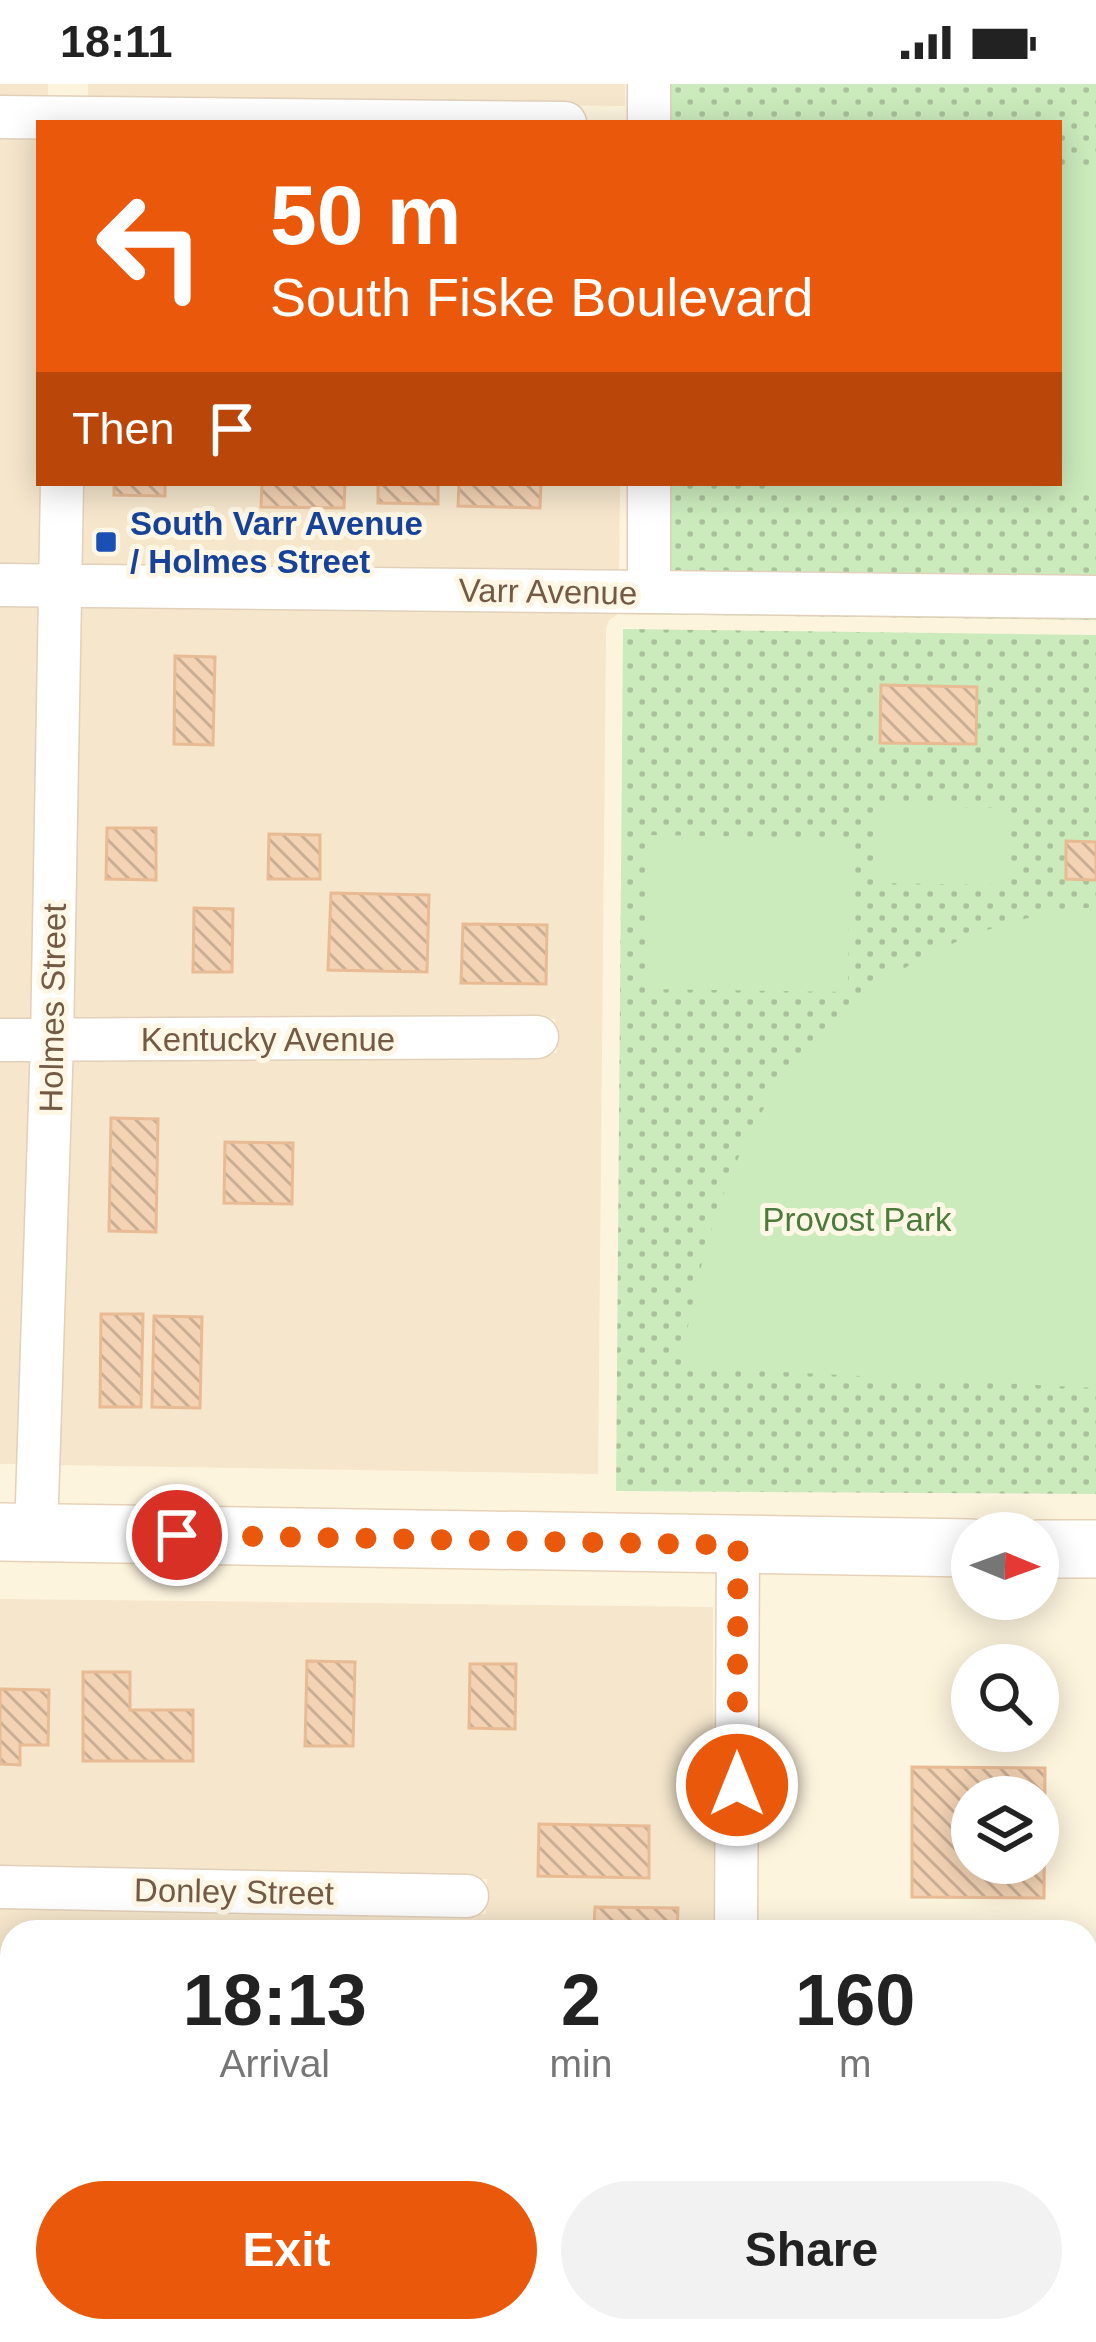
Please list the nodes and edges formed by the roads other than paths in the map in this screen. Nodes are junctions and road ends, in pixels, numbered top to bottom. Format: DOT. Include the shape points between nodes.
graph roads {
  1 [pos="649,84"];
  2 [pos="68,108"];
  3 [pos="0,117"];
  4 [pos="466,120"];
  5 [pos="649,120"];
  6 [pos="62,486"];
  7 [pos="649,486"];
  8 [pos="0,585"];
  9 [pos="60,586"];
  10 [pos="650,591"];
  11 [pos="1096,597"];
  12 [pos="537,1037"];
  13 [pos="0,1040"];
  14 [pos="52,1041"];
  15 [pos="18,1532"];
  16 [pos="738,1545"];
  17 [pos="951,1548"];
  18 [pos="1059,1549"];
  19 [pos="1096,1549"];
  20 [pos="0,1887"];
  21 [pos="467,1896"];
  22 [pos="736,1920"];
  1 -- 5 [label="street"];
  2 -- 3 [label="street"];
  2 -- 4 [label="street"];
  6 -- 9 [label="street, Holmes Street"];
  7 -- 10 [label="street"];
  8 -- 9 [label="street, Varr Avenue"];
  9 -- 10 [label="street, Varr Avenue"];
  9 -- 14 [label="street, Holmes Street"];
  10 -- 11 [label="street, Varr Avenue"];
  12 -- 14 [label="street, Kentucky Avenue"];
  13 -- 14 [label="street, Kentucky Avenue"];
  14 -- 15 [label="street, Holmes Street"];
  15 -- 16 [label="main road"];
  16 -- 17 [label="main road"];
  16 -- 22 [label="street"];
  18 -- 19 [label="main road"];
  20 -- 21 [label="street, Donley Street"];
}
